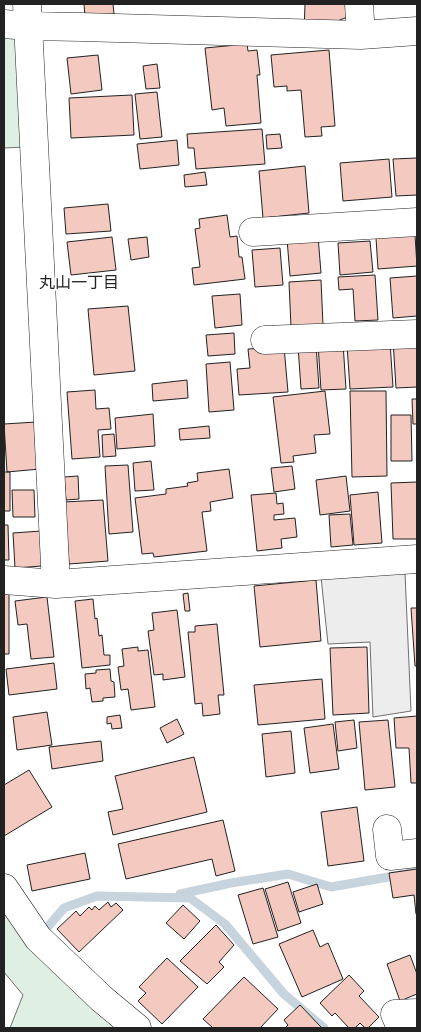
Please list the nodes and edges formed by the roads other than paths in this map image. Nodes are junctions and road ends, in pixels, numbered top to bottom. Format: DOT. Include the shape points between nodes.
graph roads {
  1 [pos="358,4"];
  2 [pos="20,18"];
  3 [pos="417,32"];
  4 [pos="361,34"];
  5 [pos="417,222"];
  6 [pos="253,232"];
  7 [pos="417,334"];
  8 [pos="265,340"];
  9 [pos="417,559"];
  10 [pos="4,580"];
  11 [pos="56,584"];
  12 [pos="388,828"];
  13 [pos="417,854"];
  14 [pos="4,888"];
  15 [pos="417,1013"];
  16 [pos="137,1028"];
  17 [pos="401,1028"];
  1 -- 4 [label="street"];
  2 -- 4 [label="street"];
  2 -- 11 [label="street"];
  3 -- 4 [label="street"];
  5 -- 6 [label="street"];
  7 -- 8 [label="street"];
  9 -- 11 [label="street"];
  10 -- 11 [label="street"];
  12 -- 13 [label="street" via="390,856"];
  14 -- 16 [label="street" via="38,938"];
  15 -- 17 [label="street" via="395,1014"];
}
